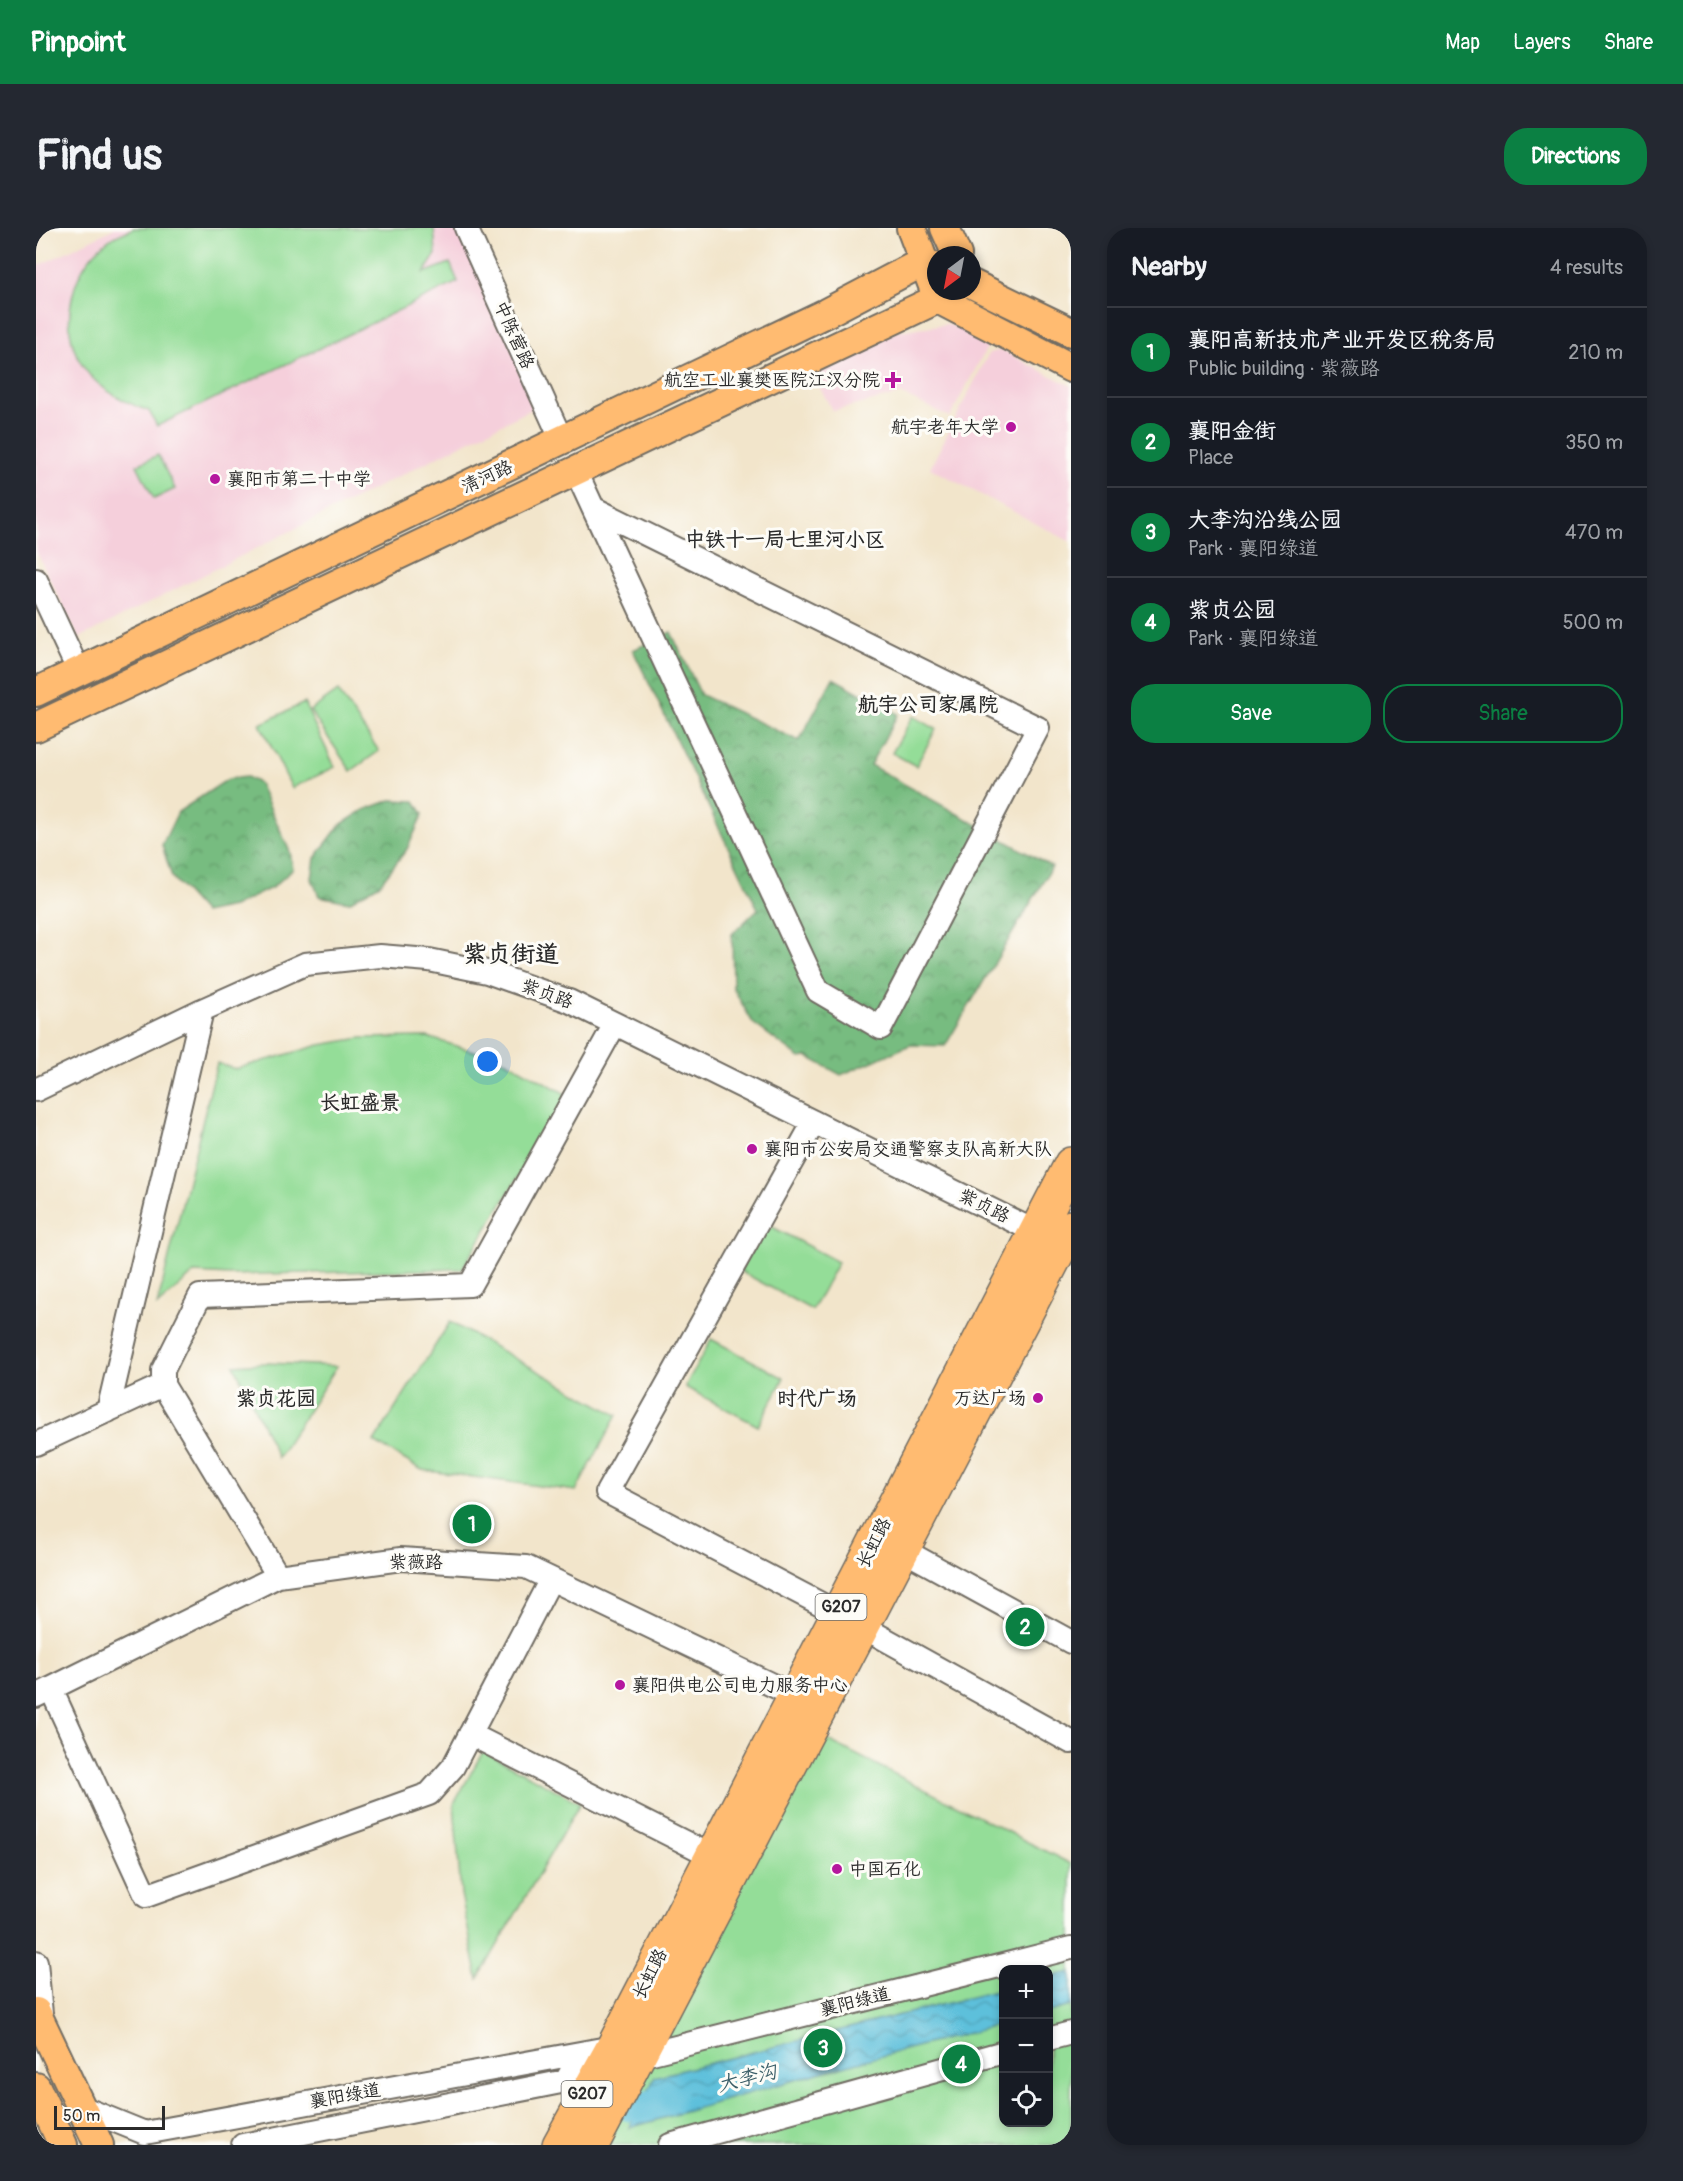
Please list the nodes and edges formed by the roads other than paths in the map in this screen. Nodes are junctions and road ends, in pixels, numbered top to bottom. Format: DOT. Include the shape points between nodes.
graph roads {
  1 [pos="466,228"];
  2 [pos="900,228"];
  3 [pos="911,228"];
  4 [pos="927,259"];
  5 [pos="927,266"];
  6 [pos="981,273"];
  7 [pos="981,288"];
  8 [pos="936,300"];
  9 [pos="954,300"];
  10 [pos="1027,310"];
  11 [pos="826,313"];
  12 [pos="891,322"];
  13 [pos="1071,332"];
  14 [pos="1012,338"];
  15 [pos="1071,368"];
  16 [pos="562,441"];
  17 [pos="575,469"];
  18 [pos="593,508"];
  19 [pos="36,580"];
  20 [pos="79,672"];
  21 [pos="36,692"];
  22 [pos="36,727"];
  23 [pos="202,1010"];
  24 [pos="615,1024"];
  25 [pos="36,1090"];
  26 [pos="814,1122"];
  27 [pos="1071,1164"];
  28 [pos="1071,1227"];
  29 [pos="1036,1232"];
  30 [pos="163,1385"];
  31 [pos="108,1411"];
  32 [pos="36,1444"];
  33 [pos="903,1550"];
  34 [pos="278,1576"];
  35 [pos="551,1579"];
  36 [pos="850,1620"];
  37 [pos="1071,1642"];
  38 [pos="43,1693"];
  39 [pos="795,1696"];
  40 [pos="470,1734"];
  41 [pos="1071,1742"];
  42 [pos="712,1856"];
  43 [pos="1071,1948"];
  44 [pos="36,1962"];
  45 [pos="39,2018"];
  46 [pos="1071,2033"];
  47 [pos="1053,2038"];
  48 [pos="999,2053"];
  49 [pos="616,2054"];
  50 [pos="39,2102"];
  51 [pos="81,2107"];
  52 [pos="146,2139"];
  53 [pos="571,2143"];
  54 [pos="63,2145"];
  55 [pos="99,2145"];
  56 [pos="243,2145"];
  57 [pos="670,2145"];
  1 -- 16 [label="street, 中陈营路"];
  2 -- 11 [label="main road" via="901,243 882,273"];
  3 -- 4 [label="main road"];
  5 -- 11 [label="main road, 清河路"];
  6 -- 10 [label="main road" via="998,291"];
  7 -- 10 [label="main road"];
  8 -- 12 [label="main road, 清河路"];
  9 -- 14 [label="main road"];
  10 -- 13 [label="main road"];
  11 -- 16 [label="main road, 清河路"];
  12 -- 14 [label="main road" via="937,312"];
  12 -- 17 [label="main road, 清河路"];
  14 -- 15 [label="main road"];
  16 -- 20 [label="main road, 清河路"];
  17 -- 18 [label="street"];
  17 -- 22 [label="main road, 清河路"];
  18 -- 18 [label="street" via="818,991 881,1028 1038,728"];
  19 -- 20 [label="street"];
  20 -- 21 [label="main road, 清河路"];
  23 -- 24 [label="street, 紫贞路" via="305,964 380,956 429,960 487,972 569,1001"];
  23 -- 25 [label="street, 紫贞路"];
  23 -- 31 [label="street"];
  24 -- 26 [label="street, 紫贞路"];
  24 -- 30 [label="street" via="470,1286 200,1296 163,1370"];
  26 -- 29 [label="street, 紫贞路"];
  26 -- 36 [label="street" via="607,1492"];
  27 -- 29 [label="highway, 长虹路 / G207"];
  28 -- 33 [label="highway, 长虹路 / G207"];
  29 -- 36 [label="highway, 长虹路 / G207"];
  30 -- 31 [label="street"];
  30 -- 34 [label="street"];
  31 -- 32 [label="street"];
  33 -- 36 [label="highway, 长虹路 / G207"];
  33 -- 37 [label="street"];
  34 -- 35 [label="street, 紫薇路" via="401,1559 526,1567"];
  34 -- 38 [label="street, 紫薇路"];
  35 -- 39 [label="street, 紫薇路"];
  35 -- 40 [label="street"];
  36 -- 39 [label="highway, 长虹路 / G207"];
  36 -- 41 [label="street"];
  36 -- 49 [label="highway, 长虹路 / G207"];
  38 -- 40 [label="street" via="146,1896 429,1794 453,1767"];
  39 -- 42 [label="highway, 长虹路 / G207"];
  40 -- 42 [label="street"];
  42 -- 49 [label="highway, 长虹路 / G207"];
  43 -- 49 [label="street, 襄阳绿道"];
  44 -- 45 [label="street"];
  45 -- 51 [label="main road"];
  46 -- 47 [label="street"];
  48 -- 57 [label="street"];
  49 -- 52 [label="street, 襄阳绿道"];
  49 -- 53 [label="highway, G207"];
  49 -- 56 [label="street" via="566,2082"];
  50 -- 54 [label="main road"];
  51 -- 52 [label="street, 襄阳绿道"];
  51 -- 55 [label="main road"];
}
